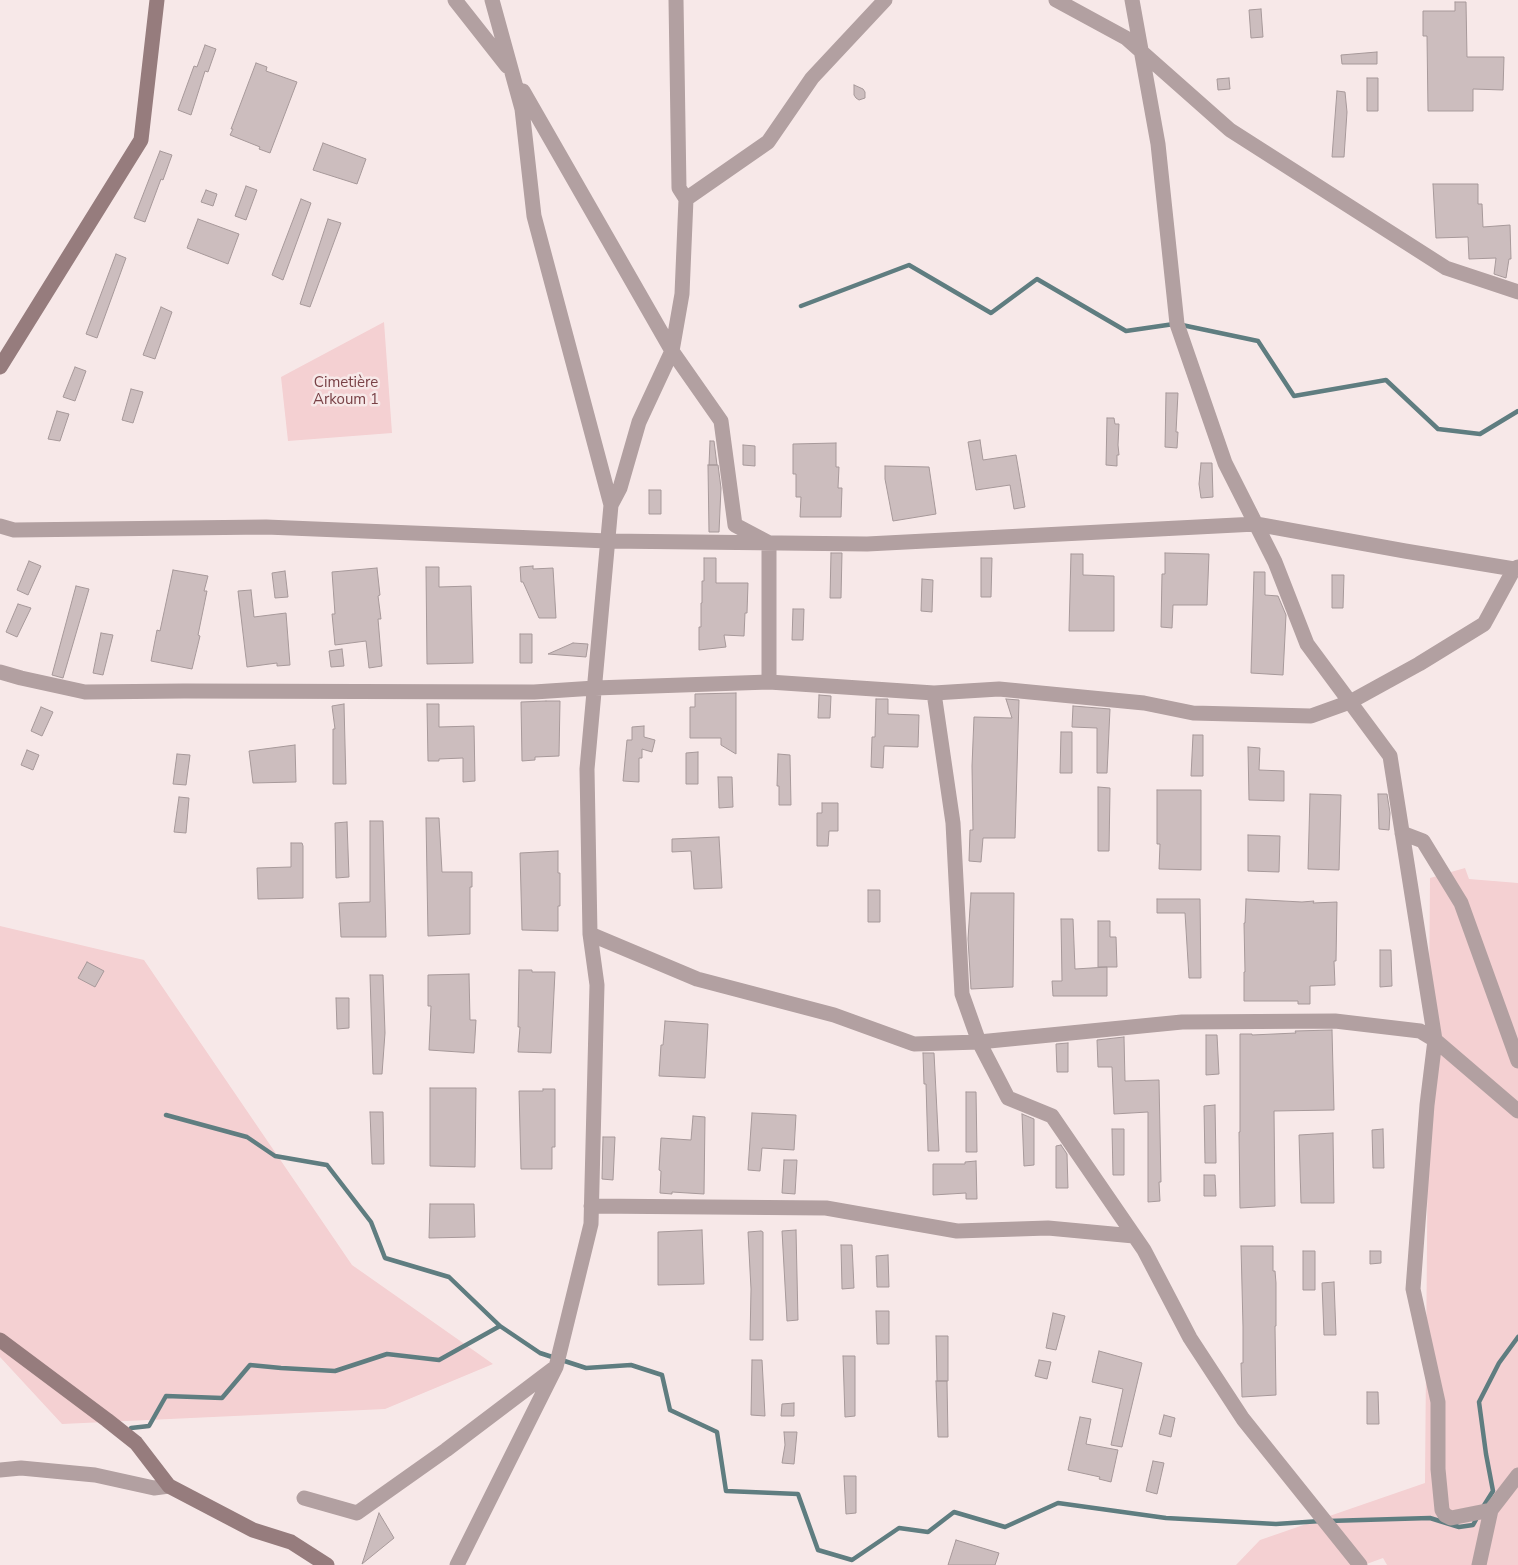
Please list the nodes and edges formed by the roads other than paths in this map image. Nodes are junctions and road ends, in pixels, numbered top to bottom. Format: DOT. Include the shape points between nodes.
graph roads {
  1 [pos="157,0"];
  2 [pos="455,0"];
  3 [pos="492,0"];
  4 [pos="676,0"];
  5 [pos="885,0"];
  6 [pos="1056,0"];
  7 [pos="1132,0"];
  8 [pos="1140,50"];
  9 [pos="512,72"];
  10 [pos="686,199"];
  11 [pos="1518,292"];
  12 [pos="672,351"];
  13 [pos="0,367"];
  14 [pos="612,505"];
  15 [pos="1256,524"];
  16 [pos="0,526"];
  17 [pos="608,541"];
  18 [pos="769,543"];
  19 [pos="1516,568"];
  20 [pos="0,672"];
  21 [pos="769,682"];
  22 [pos="595,688"];
  23 [pos="934,693"];
  24 [pos="1350,702"];
  25 [pos="1402,833"];
  26 [pos="590,934"];
  27 [pos="1435,1040"];
  28 [pos="978,1042"];
  29 [pos="1518,1061"];
  30 [pos="1518,1111"];
  31 [pos="591,1206"];
  32 [pos="1134,1236"];
  33 [pos="0,1340"];
  34 [pos="556,1367"];
  35 [pos="0,1470"];
  36 [pos="1518,1474"];
  37 [pos="170,1486"];
  38 [pos="304,1498"];
  39 [pos="1491,1510"];
  40 [pos="327,1565"];
  41 [pos="457,1565"];
  42 [pos="1360,1565"];
  43 [pos="1479,1565"];
  1 -- 13 [label="main road" via="141,140"];
  2 -- 9 [label="street"];
  3 -- 9 [label="street"];
  4 -- 10 [label="street" via="679,188"];
  5 -- 10 [label="street" via="812,78 768,142"];
  6 -- 8 [label="street" via="1126,38"];
  7 -- 8 [label="street"];
  8 -- 11 [label="street" via="1230,130 1446,268"];
  8 -- 15 [label="street" via="1158,144 1177,324 1225,463"];
  9 -- 12 [label="street"];
  9 -- 14 [label="street" via="522,109 534,216"];
  10 -- 12 [label="street" via="682,294"];
  12 -- 14 [label="street" via="639,422"];
  12 -- 18 [label="street" via="721,421 735,525"];
  14 -- 17 [label="street"];
  15 -- 18 [label="street" via="866,544"];
  15 -- 19 [label="street" via="1405,552"];
  15 -- 24 [label="street" via="1308,644"];
  16 -- 17 [label="street" via="14,530 266,528"];
  17 -- 18 [label="street"];
  17 -- 22 [label="street"];
  18 -- 21 [label="street"];
  19 -- 24 [label="street" via="1484,624"];
  20 -- 22 [label="street" via="84,692 534,692"];
  21 -- 22 [label="street"];
  21 -- 23 [label="street"];
  22 -- 26 [label="street" via="587,769"];
  23 -- 24 [label="street" via="1000,689 1144,703 1193,713 1312,716"];
  23 -- 28 [label="street" via="953,822 962,994"];
  24 -- 25 [label="street" via="1390,756"];
  25 -- 27 [label="street"];
  25 -- 29 [label="street" via="1423,841 1461,903"];
  26 -- 28 [label="street" via="697,979 834,1015 914,1044"];
  26 -- 31 [label="street" via="597,984"];
  27 -- 28 [label="street" via="1420,1031 1325,1021 1182,1022"];
  27 -- 30 [label="street"];
  27 -- 39 [label="street" via="1413,1289 1438,1402 1442,1510 1451,1518"];
  28 -- 32 [label="street" via="1008,1098 1052,1116"];
  31 -- 32 [label="street" via="826,1208 958,1231 1048,1228"];
  31 -- 34 [label="street" via="591,1224"];
  32 -- 42 [label="street" via="1190,1338 1243,1419"];
  33 -- 37 [label="main road" via="136,1443"];
  34 -- 38 [label="street" via="357,1513"];
  34 -- 41 [label="street"];
  35 -- 37 [label="street" via="21,1468 95,1475 154,1488"];
  36 -- 39 [label="street"];
  37 -- 40 [label="main road" via="253,1530 291,1542"];
  39 -- 43 [label="street"];
}
